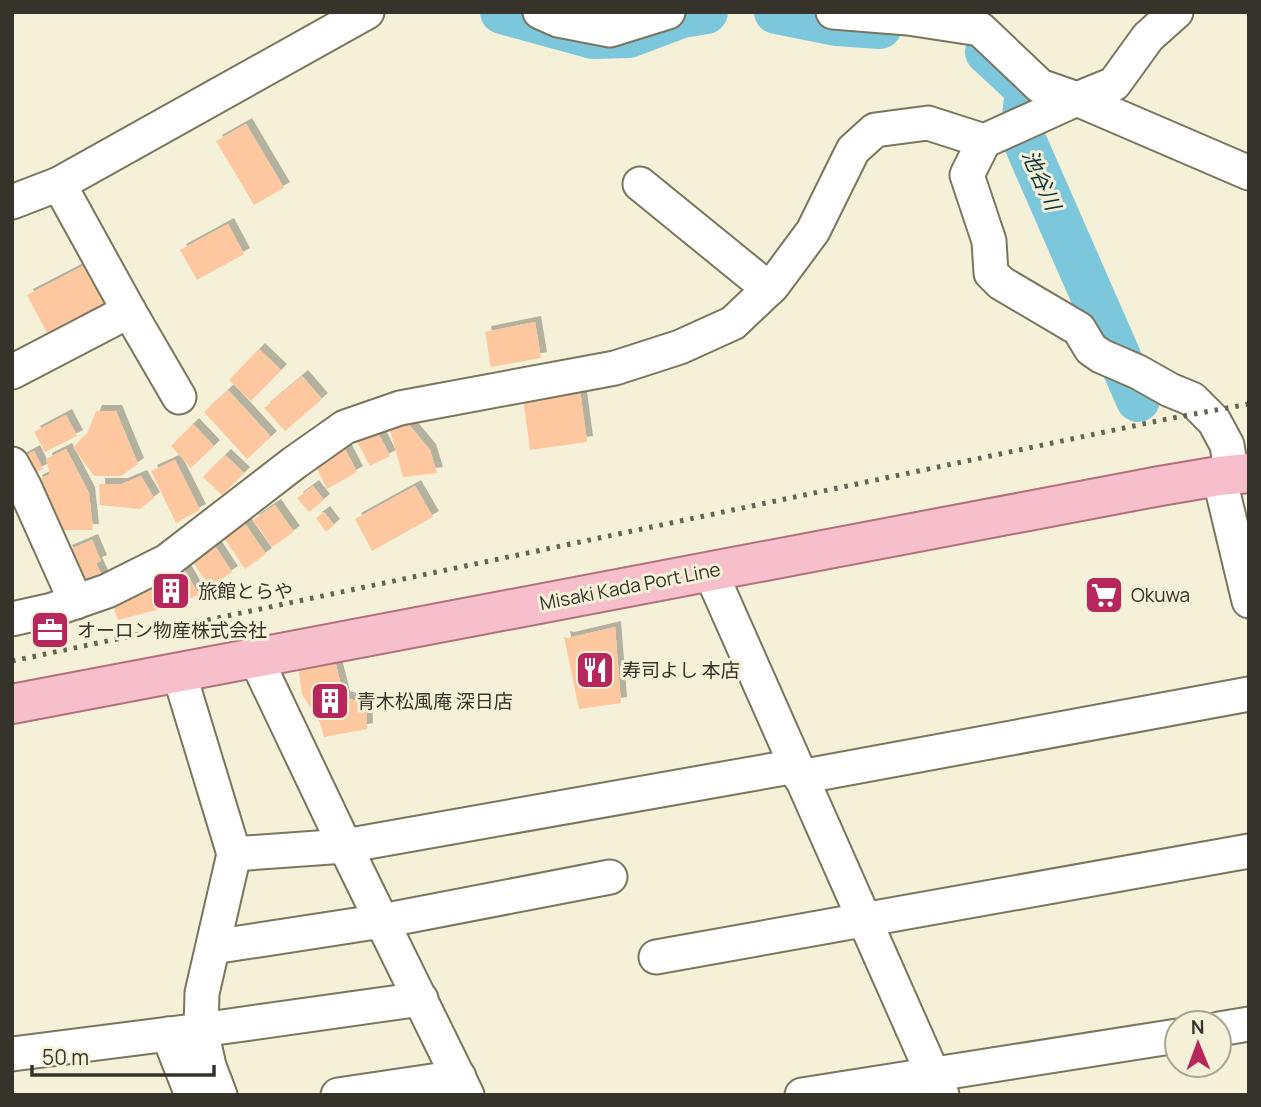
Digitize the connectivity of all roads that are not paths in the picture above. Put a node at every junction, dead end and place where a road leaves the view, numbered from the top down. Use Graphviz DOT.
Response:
graph roads {
  1 [pos="367,12"];
  2 [pos="540,12"];
  3 [pos="668,12"];
  4 [pos="835,12"];
  5 [pos="1176,12"];
  6 [pos="984,21"];
  7 [pos="1077,99"];
  8 [pos="984,141"];
  9 [pos="1249,173"];
  10 [pos="59,184"];
  11 [pos="640,184"];
  12 [pos="12,202"];
  13 [pos="769,289"];
  14 [pos="129,311"];
  15 [pos="12,372"];
  16 [pos="179,397"];
  17 [pos="1234,475"];
  18 [pos="16,481"];
  19 [pos="710,571"];
  20 [pos="1249,601"];
  21 [pos="76,602"];
  22 [pos="12,620"];
  23 [pos="256,659"];
  24 [pos="179,673"];
  25 [pos="1249,694"];
  26 [pos="12,704"];
  27 [pos="798,771"];
  28 [pos="345,846"];
  29 [pos="1249,851"];
  30 [pos="234,855"];
  31 [pos="610,877"];
  32 [pos="864,920"];
  33 [pos="382,921"];
  34 [pos="213,947"];
  35 [pos="656,957"];
  36 [pos="421,999"];
  37 [pos="201,1030"];
  38 [pos="168,1034"];
  39 [pos="1163,1039"];
  40 [pos="12,1054"];
  41 [pos="938,1085"];
  42 [pos="463,1086"];
  43 [pos="192,1095"];
  44 [pos="220,1095"];
  45 [pos="338,1095"];
  46 [pos="802,1095"];
  1 -- 10 [label="street"];
  2 -- 3 [label="street"];
  4 -- 6 [label="street"];
  5 -- 7 [label="street"];
  6 -- 7 [label="street"];
  7 -- 8 [label="street"];
  7 -- 9 [label="street"];
  8 -- 13 [label="street"];
  8 -- 17 [label="street"];
  10 -- 12 [label="street"];
  10 -- 14 [label="street"];
  11 -- 13 [label="street"];
  13 -- 21 [label="street"];
  14 -- 15 [label="street"];
  14 -- 16 [label="street"];
  17 -- 19 [label="main road, Misaki Kada Port Line"];
  17 -- 20 [label="street"];
  18 -- 21 [label="street"];
  19 -- 23 [label="main road, Misaki Kada Port Line"];
  19 -- 27 [label="street"];
  21 -- 22 [label="street"];
  23 -- 24 [label="main road, Misaki Kada Port Line"];
  23 -- 28 [label="street"];
  24 -- 26 [label="main road, Misaki Kada Port Line"];
  24 -- 30 [label="street"];
  25 -- 27 [label="street"];
  27 -- 28 [label="street"];
  27 -- 32 [label="street"];
  28 -- 30 [label="street"];
  28 -- 33 [label="street"];
  29 -- 32 [label="street"];
  30 -- 34 [label="street"];
  31 -- 33 [label="street"];
  32 -- 35 [label="street"];
  32 -- 41 [label="street"];
  33 -- 34 [label="street"];
  33 -- 36 [label="street"];
  34 -- 37 [label="street"];
  36 -- 37 [label="street"];
  36 -- 42 [label="street"];
  37 -- 38 [label="street"];
  37 -- 44 [label="street"];
  38 -- 40 [label="street"];
  38 -- 43 [label="street"];
  39 -- 41 [label="street"];
  41 -- 46 [label="street"];
  42 -- 45 [label="street"];
}
